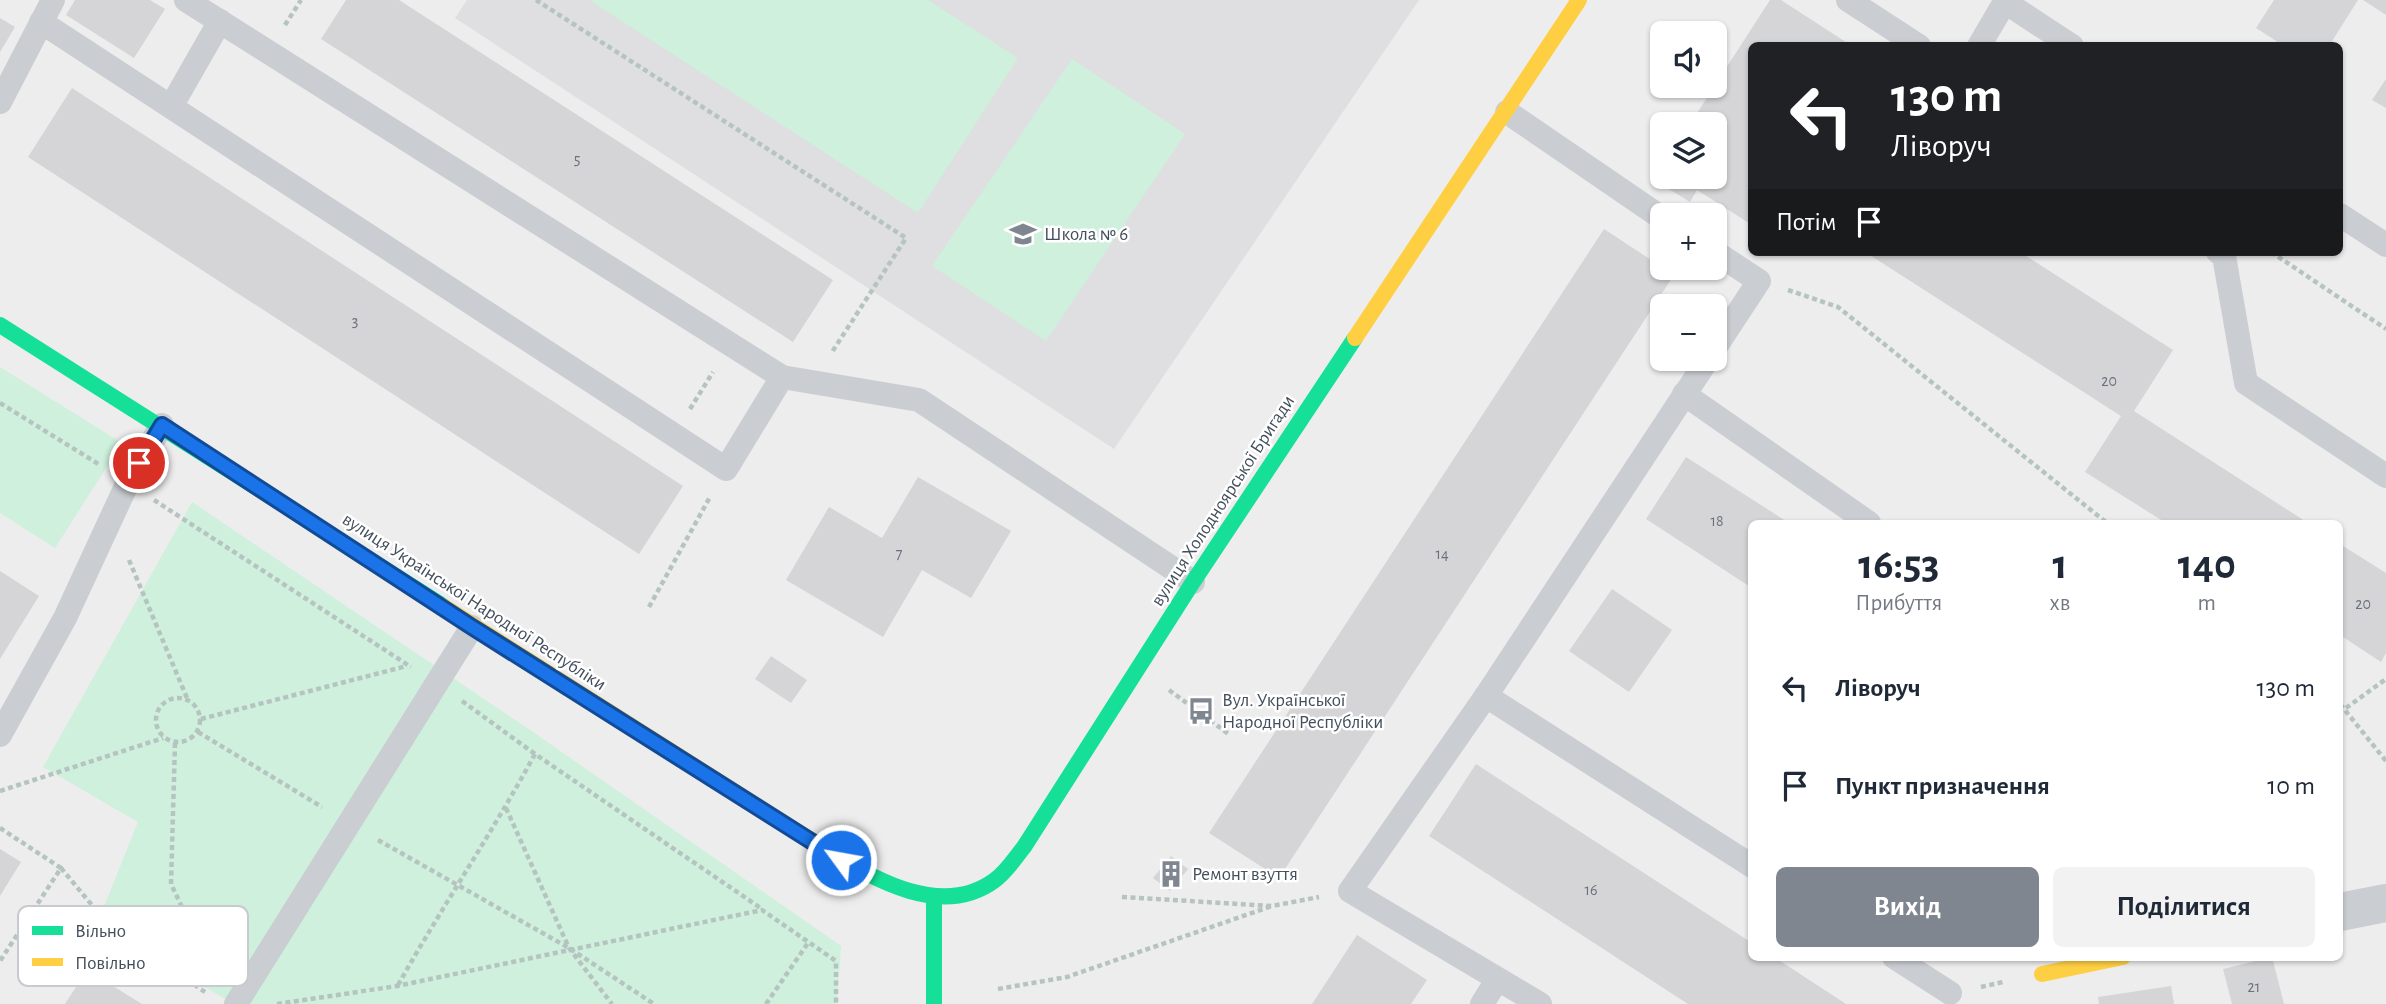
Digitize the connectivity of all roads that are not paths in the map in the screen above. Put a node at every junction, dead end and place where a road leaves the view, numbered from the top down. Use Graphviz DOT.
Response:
graph roads {
  1 [pos="53,0"];
  2 [pos="1579,0"];
  3 [pos="1848,0"];
  4 [pos="191,1"];
  5 [pos="2006,1"];
  6 [pos="220,21"];
  7 [pos="41,22"];
  8 [pos="1913,42"];
  9 [pos="1981,42"];
  10 [pos="2067,42"];
  11 [pos="0,102"];
  12 [pos="172,105"];
  13 [pos="1507,112"];
  14 [pos="1650,210"];
  15 [pos="2343,217"];
  16 [pos="2386,244"];
  17 [pos="2223,256"];
  18 [pos="1727,260"];
  19 [pos="0,325"];
  20 [pos="1727,330"];
  21 [pos="1700,371"];
  22 [pos="782,377"];
  23 [pos="1684,394"];
  24 [pos="162,425"];
  25 [pos="2386,476"];
  26 [pos="1865,520"];
  27 [pos="1193,582"];
  28 [pos="472,627"];
  29 [pos="1486,696"];
  30 [pos="0,735"];
  31 [pos="1748,863"];
  32 [pos="934,897"];
  33 [pos="2386,903"];
  34 [pos="2343,911"];
  35 [pos="1900,961"];
  36 [pos="2104,961"];
  37 [pos="2042,974"];
  38 [pos="1497,980"];
  39 [pos="248,985"];
  40 [pos="247,986"];
  41 [pos="1950,993"];
  42 [pos="236,1004"];
  43 [pos="934,1004"];
  44 [pos="1482,1004"];
  45 [pos="1541,1004"];
  1 -- 7 [label="lane"];
  2 -- 13 [label="street, вулиця Холодноярської Бригади"];
  3 -- 8 [label="lane"];
  4 -- 6 [label="lane"];
  5 -- 9 [label="lane"];
  5 -- 10 [label="lane"];
  6 -- 12 [label="lane"];
  6 -- 22 [label="lane"];
  7 -- 11 [label="lane"];
  7 -- 12 [label="lane"];
  12 -- 22 [label="lane"];
  13 -- 14 [label="lane"];
  13 -- 27 [label="street, вулиця Холодноярської Бригади"];
  15 -- 16 [label="lane"];
  17 -- 25 [label="lane"];
  18 -- 20 [label="lane"];
  19 -- 24 [label="street, вулиця Української Народної Республіки"];
  21 -- 23 [label="lane"];
  22 -- 27 [label="lane"];
  23 -- 26 [label="lane"];
  23 -- 29 [label="lane"];
  24 -- 28 [label="street, вулиця Української Народної Республіки"];
  24 -- 30 [label="lane"];
  27 -- 32 [label="street, вулиця Холодноярської Бригади"];
  28 -- 32 [label="street, вулиця Української Народної Республіки"];
  28 -- 39 [label="lane"];
  29 -- 31 [label="lane"];
  29 -- 38 [label="lane"];
  32 -- 43 [label="street"];
  33 -- 34 [label="street"];
  35 -- 41 [label="lane"];
  36 -- 37 [label="street"];
  38 -- 44 [label="lane"];
  38 -- 45 [label="lane"];
  40 -- 42 [label="lane"];
}
